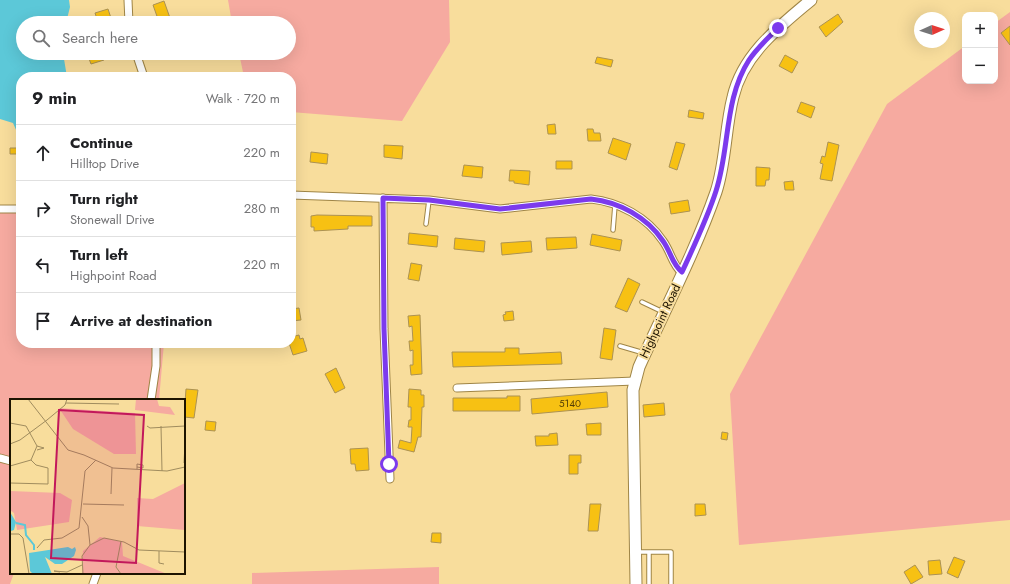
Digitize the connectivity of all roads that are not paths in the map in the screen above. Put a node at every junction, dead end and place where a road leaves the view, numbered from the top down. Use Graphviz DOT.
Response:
graph roads {
  1 [pos="128,0"];
  2 [pos="806,2"];
  3 [pos="129,16"];
  4 [pos="138,60"];
  5 [pos="142,72"];
  6 [pos="296,196"];
  7 [pos="383,198"];
  8 [pos="429,200"];
  9 [pos="615,205"];
  10 [pos="0,209"];
  11 [pos="16,209"];
  12 [pos="426,224"];
  13 [pos="613,230"];
  14 [pos="682,272"];
  15 [pos="642,302"];
  16 [pos="664,312"];
  17 [pos="620,346"];
  18 [pos="156,348"];
  19 [pos="645,353"];
  20 [pos="635,381"];
  21 [pos="458,388"];
  22 [pos="151,399"];
  23 [pos="0,458"];
  24 [pos="10,461"];
  25 [pos="390,479"];
  26 [pos="635,552"];
  27 [pos="649,552"];
  28 [pos="97,574"];
  29 [pos="93,584"];
  30 [pos="636,584"];
  31 [pos="649,584"];
  32 [pos="670,584"];
  1 -- 3 [label="street"];
  2 -- 14 [label="street, Highpoint Road"];
  4 -- 5 [label="street"];
  6 -- 7 [label="street"];
  7 -- 8 [label="street"];
  7 -- 25 [label="street"];
  8 -- 9 [label="street"];
  8 -- 12 [label="lane"];
  9 -- 13 [label="lane"];
  9 -- 14 [label="street"];
  10 -- 11 [label="street"];
  14 -- 16 [label="street, Highpoint Road"];
  15 -- 16 [label="lane"];
  16 -- 19 [label="street, Highpoint Road"];
  17 -- 19 [label="lane"];
  18 -- 22 [label="street"];
  19 -- 20 [label="street, Highpoint Road"];
  20 -- 21 [label="street"];
  20 -- 26 [label="street, Highpoint Road"];
  23 -- 24 [label="street"];
  26 -- 27 [label="lane"];
  26 -- 30 [label="street, Highpoint Road"];
  27 -- 31 [label="lane"];
  27 -- 32 [label="lane"];
  28 -- 29 [label="street"];
}
